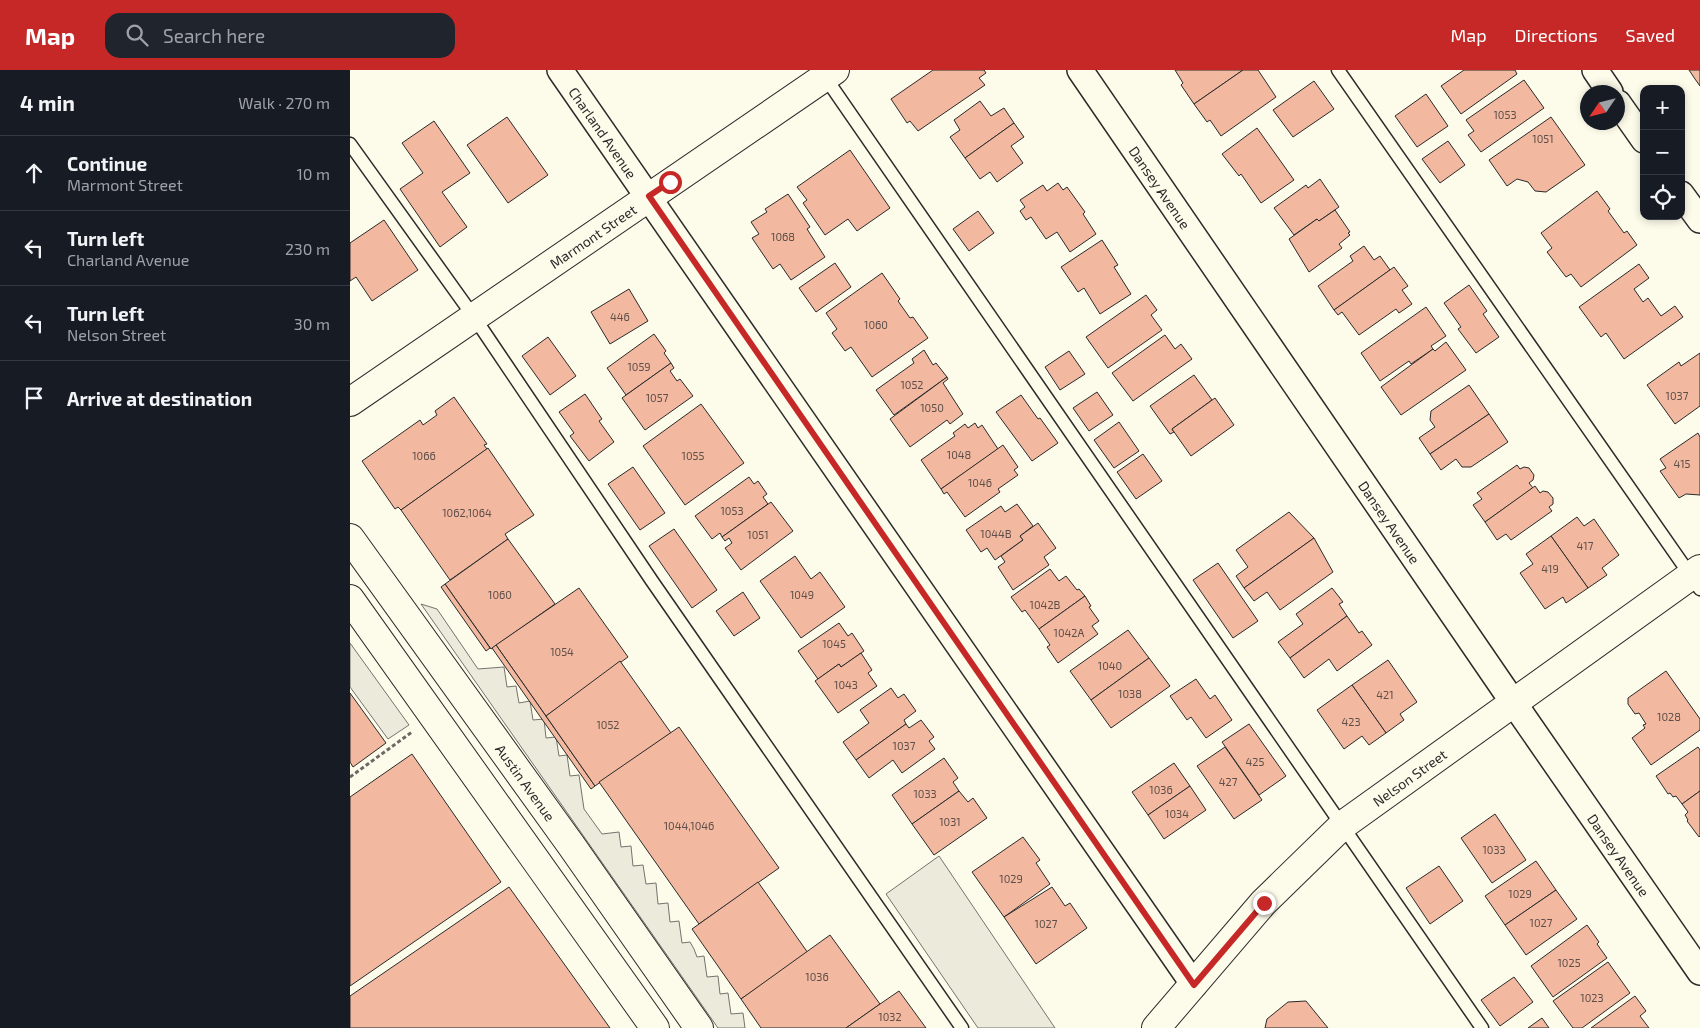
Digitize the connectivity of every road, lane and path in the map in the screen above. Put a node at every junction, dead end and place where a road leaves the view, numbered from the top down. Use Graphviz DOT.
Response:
graph roads {
  1 [pos="560,70"];
  2 [pos="1080,70"];
  3 [pos="1338,70"];
  4 [pos="1595,70"];
  5 [pos="830,74"];
  6 [pos="1605,85"];
  7 [pos="1625,113"];
  8 [pos="1640,134"];
  9 [pos="350,144"];
  10 [pos="649,196"];
  11 [pos="1685,199"];
  12 [pos="1700,220"];
  13 [pos="474,317"];
  14 [pos="350,402"];
  15 [pos="350,538"];
  16 [pos="1697,578"];
  17 [pos="350,599"];
  18 [pos="1513,702"];
  19 [pos="415,730"];
  20 [pos="350,777"];
  21 [pos="1343,825"];
  22 [pos="1700,972"];
  23 [pos="1194,985"];
  24 [pos="655,1028"];
  25 [pos="699,1028"];
  26 [pos="962,1028"];
  27 [pos="1156,1028"];
  28 [pos="1482,1028"];
  1 -- 10 [label="street, Charland Avenue"];
  2 -- 18 [label="street, Dansey Avenue"];
  3 -- 16 [label="lane"];
  4 -- 6 [label="street"];
  5 -- 10 [label="main road, Marmont Street"];
  5 -- 21 [label="lane"];
  7 -- 8 [label="street"];
  9 -- 13 [label="lane"];
  10 -- 13 [label="main road, Marmont Street"];
  10 -- 23 [label="street, Charland Avenue"];
  11 -- 12 [label="street"];
  13 -- 14 [label="main road, Marmont Street"];
  13 -- 26 [label="lane"];
  15 -- 25 [label="main road, Austin Avenue"];
  16 -- 18 [label="main road, Nelson Street"];
  17 -- 24 [label="main road"];
  18 -- 21 [label="main road, Nelson Street"];
  18 -- 22 [label="street, Dansey Avenue"];
  19 -- 20 [label="path"];
  21 -- 23 [label="main road, Nelson Street"];
  21 -- 28 [label="lane"];
  23 -- 27 [label="main road, Nelson Street"];
}
